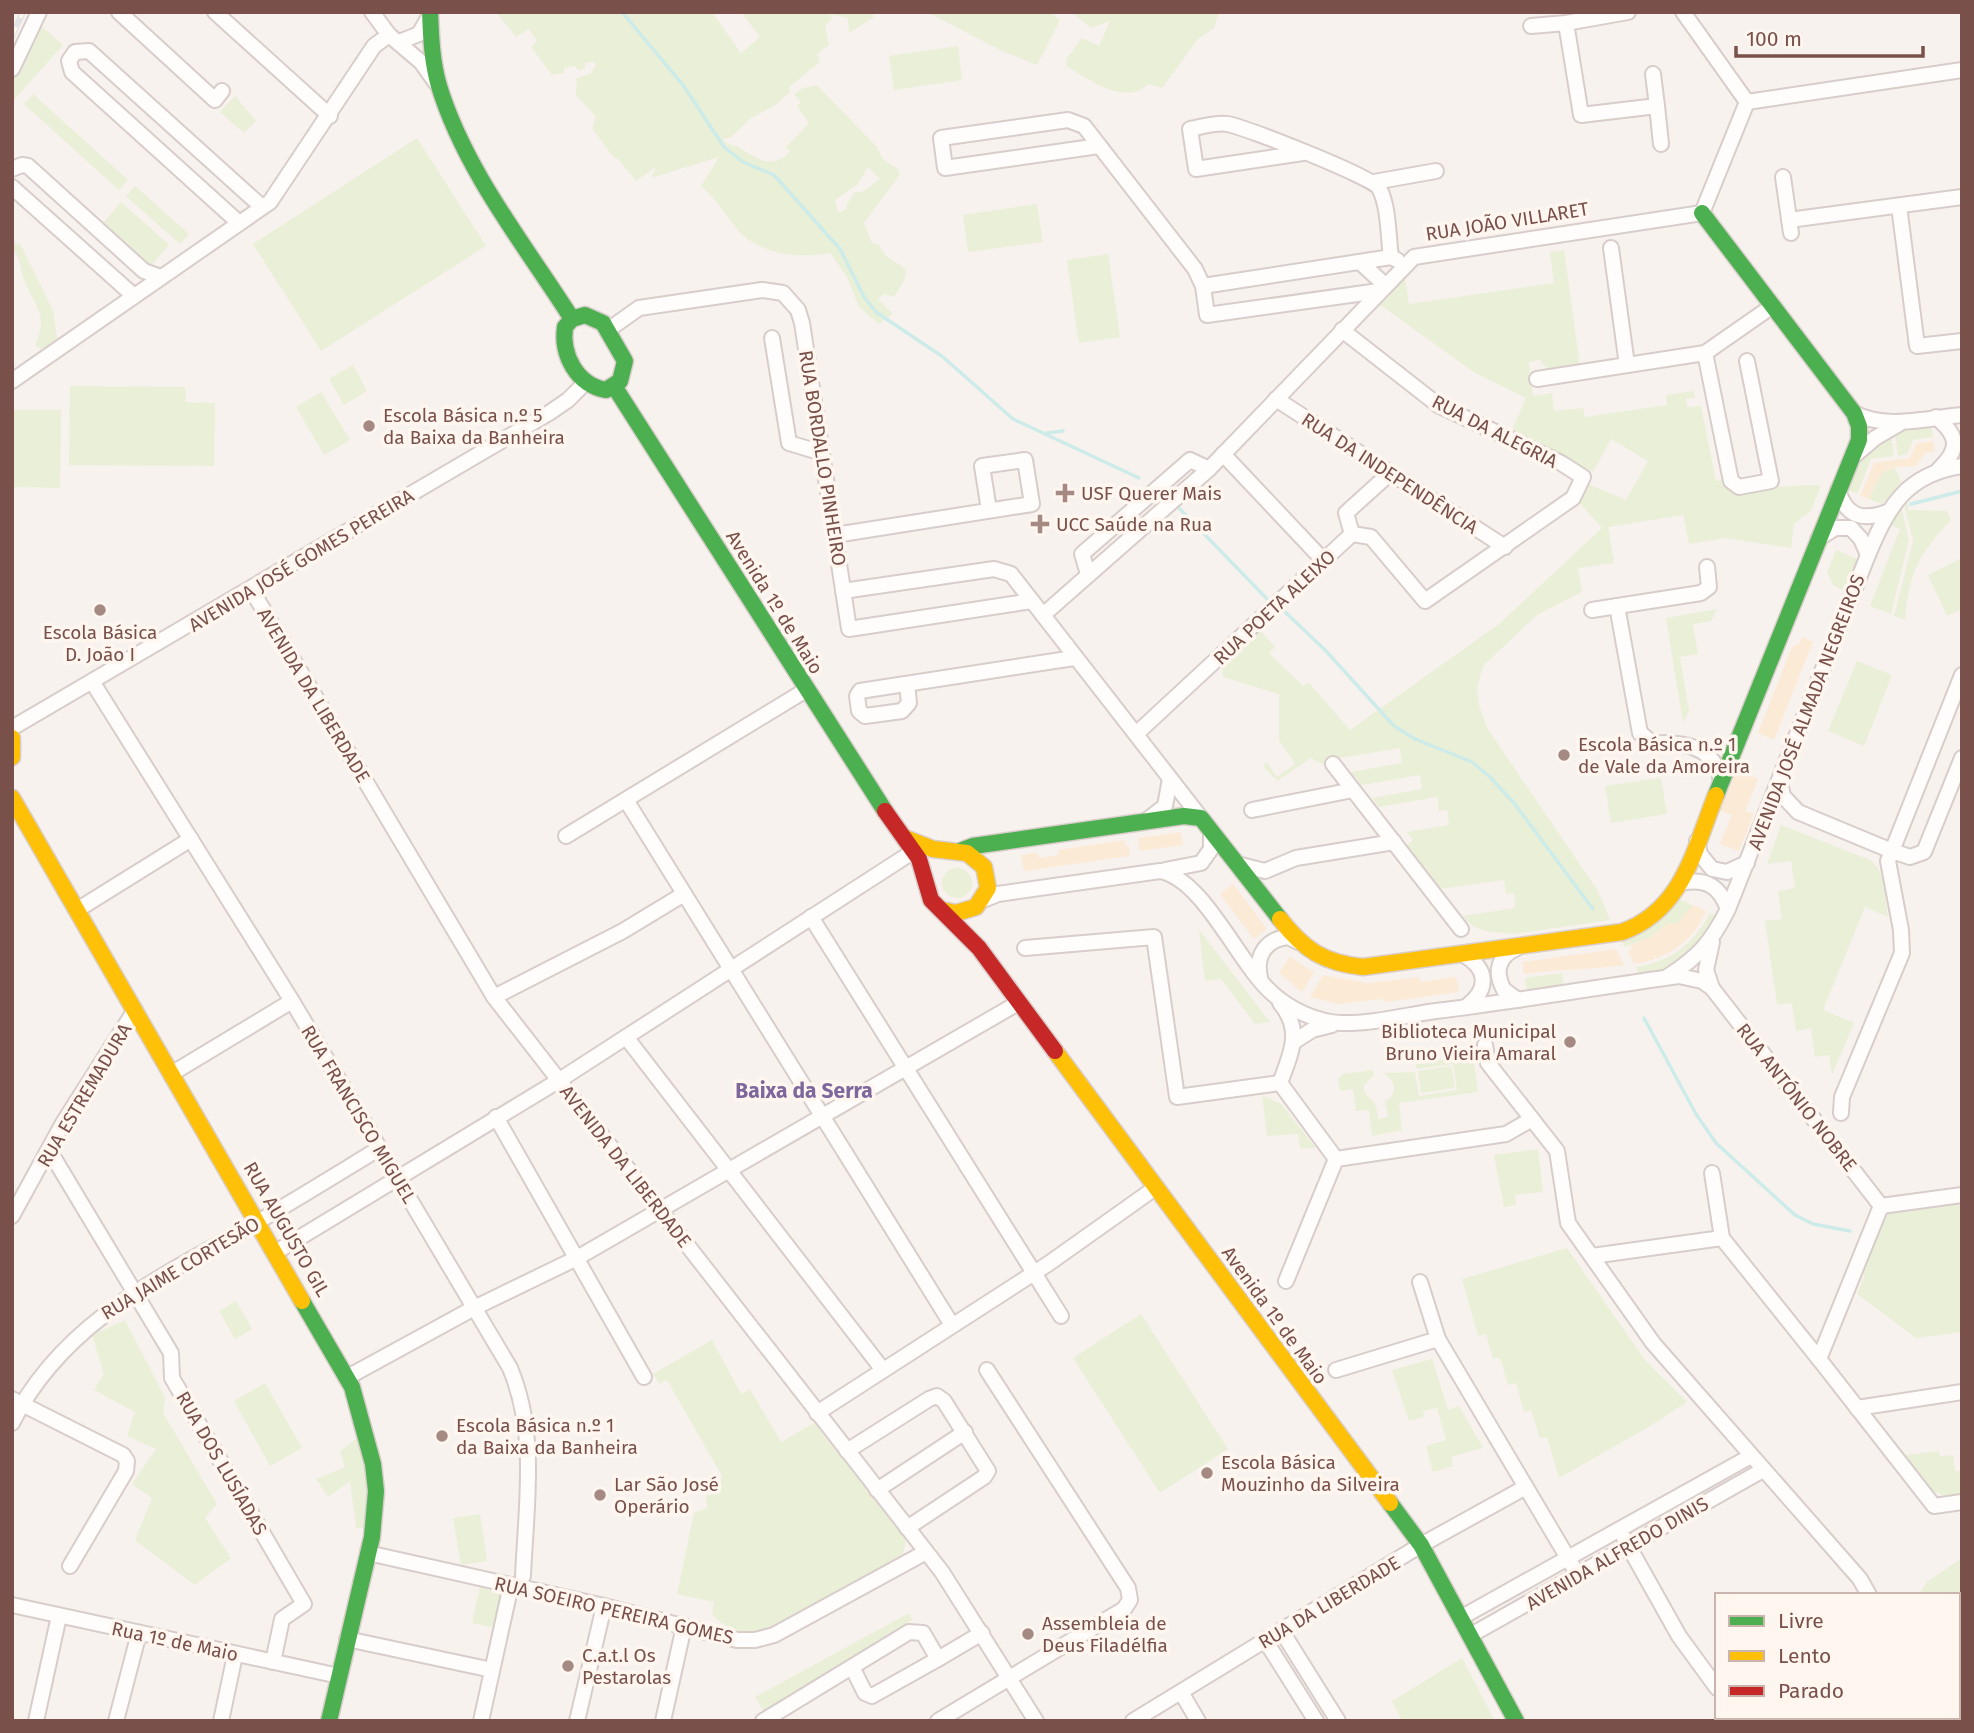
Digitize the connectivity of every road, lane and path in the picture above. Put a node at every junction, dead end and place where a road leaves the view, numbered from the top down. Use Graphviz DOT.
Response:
graph roads {
  1 [pos="39,12"];
  2 [pos="119,12"];
  3 [pos="215,12"];
  4 [pos="372,12"];
  5 [pos="1628,12"];
  6 [pos="1682,12"];
  7 [pos="430,13"];
  8 [pos="1566,23"];
  9 [pos="1531,26"];
  10 [pos="394,38"];
  11 [pos="12,69"];
  12 [pos="1962,70"];
  13 [pos="1653,74"];
  14 [pos="222,91"];
  15 [pos="445,100"];
  16 [pos="1747,102"];
  17 [pos="1657,106"];
  18 [pos="330,116"];
  19 [pos="1661,144"];
  20 [pos="1099,146"];
  21 [pos="1303,153"];
  22 [pos="12,169"];
  23 [pos="1436,170"];
  24 [pos="1783,177"];
  25 [pos="1374,181"];
  26 [pos="235,183"];
  27 [pos="12,187"];
  28 [pos="1962,197"];
  29 [pos="216,200"];
  30 [pos="1899,206"];
  31 [pos="262,207"];
  32 [pos="1702,213"];
  33 [pos="239,222"];
  34 [pos="1611,248"];
  35 [pos="1391,257"];
  36 [pos="135,263"];
  37 [pos="1361,263"];
  38 [pos="1405,264"];
  39 [pos="161,277"];
  40 [pos="118,282"];
  41 [pos="1203,286"];
  42 [pos="1382,288"];
  43 [pos="134,296"];
  44 [pos="1338,297"];
  45 [pos="1771,307"];
  46 [pos="572,319"];
  47 [pos="1347,325"];
  48 [pos="608,330"];
  49 [pos="772,338"];
  50 [pos="1962,341"];
  51 [pos="1705,353"];
  52 [pos="1747,360"];
  53 [pos="1627,365"];
  54 [pos="1537,379"];
  55 [pos="12,381"];
  56 [pos="585,383"];
  57 [pos="614,386"];
  58 [pos="1276,399"];
  59 [pos="1854,413"];
  60 [pos="1962,415"];
  61 [pos="1936,417"];
  62 [pos="1907,420"];
  63 [pos="822,453"];
  64 [pos="1223,454"];
  65 [pos="1854,456"];
  66 [pos="1962,466"];
  67 [pos="1939,470"];
  68 [pos="1390,474"];
  69 [pos="1838,490"];
  70 [pos="989,510"];
  71 [pos="1887,512"];
  72 [pos="1352,534"];
  73 [pos="835,535"];
  74 [pos="1818,539"];
  75 [pos="1505,547"];
  76 [pos="1868,555"];
  77 [pos="1324,561"];
  78 [pos="1707,567"];
  79 [pos="251,589"];
  80 [pos="843,591"];
  81 [pos="1031,601"];
  82 [pos="1617,606"];
  83 [pos="1592,610"];
  84 [pos="1043,615"];
  85 [pos="1074,658"];
  86 [pos="1962,674"];
  87 [pos="93,683"];
  88 [pos="907,684"];
  89 [pos="806,690"];
  90 [pos="12,729"];
  91 [pos="1136,734"];
  92 [pos="12,738"];
  93 [pos="1738,739"];
  94 [pos="1704,751"];
  95 [pos="12,757"];
  96 [pos="1962,758"];
  97 [pos="1333,764"];
  98 [pos="1170,779"];
  99 [pos="1721,780"];
  100 [pos="1780,783"];
  101 [pos="1353,790"];
  102 [pos="12,798"];
  103 [pos="626,800"];
  104 [pos="1252,810"];
  105 [pos="1798,812"];
  106 [pos="1200,818"];
  107 [pos="1145,821"];
  108 [pos="1763,826"];
  109 [pos="1211,833"];
  110 [pos="566,836"];
  111 [pos="904,838"];
  112 [pos="191,839"];
  113 [pos="1697,841"];
  114 [pos="1394,842"];
  115 [pos="914,850"];
  116 [pos="1892,850"];
  117 [pos="956,851"];
  118 [pos="1235,863"];
  119 [pos="1747,863"];
  120 [pos="1275,868"];
  121 [pos="1160,871"];
  122 [pos="1681,883"];
  123 [pos="926,886"];
  124 [pos="684,894"];
  125 [pos="979,904"];
  126 [pos="1728,909"];
  127 [pos="77,910"];
  128 [pos="942,910"];
  129 [pos="1273,913"];
  130 [pos="811,917"];
  131 [pos="1461,929"];
  132 [pos="1713,939"];
  133 [pos="1298,942"];
  134 [pos="1519,947"];
  135 [pos="979,948"];
  136 [pos="1025,948"];
  137 [pos="1464,955"];
  138 [pos="731,967"];
  139 [pos="1666,978"];
  140 [pos="1261,980"];
  141 [pos="1712,988"];
  142 [pos="1272,994"];
  143 [pos="494,997"];
  144 [pos="1518,1000"];
  145 [pos="292,1001"];
  146 [pos="1018,1003"];
  147 [pos="1466,1007"];
  148 [pos="135,1010"];
  149 [pos="1343,1023"];
  150 [pos="626,1037"];
  151 [pos="1295,1041"];
  152 [pos="1485,1045"];
  153 [pos="905,1066"];
  154 [pos="172,1074"];
  155 [pos="558,1081"];
  156 [pos="1280,1083"];
  157 [pos="1842,1113"];
  158 [pos="822,1115"];
  159 [pos="496,1117"];
  160 [pos="1532,1119"];
  161 [pos="380,1148"];
  162 [pos="49,1150"];
  163 [pos="1336,1159"];
  164 [pos="729,1170"];
  165 [pos="1712,1173"];
  166 [pos="398,1177"];
  167 [pos="1156,1188"];
  168 [pos="1962,1195"];
  169 [pos="1881,1206"];
  170 [pos="662,1209"];
  171 [pos="12,1216"];
  172 [pos="258,1221"];
  173 [pos="1722,1238"];
  174 [pos="276,1252"];
  175 [pos="1592,1256"];
  176 [pos="577,1258"];
  177 [pos="1034,1273"];
  178 [pos="1286,1281"];
  179 [pos="1420,1282"];
  180 [pos="134,1292"];
  181 [pos="474,1308"];
  182 [pos="1061,1317"];
  183 [pos="952,1325"];
  184 [pos="1438,1339"];
  185 [pos="1819,1359"];
  186 [pos="883,1370"];
  187 [pos="987,1370"];
  188 [pos="1336,1370"];
  189 [pos="644,1377"];
  190 [pos="346,1378"];
  191 [pos="1962,1392"];
  192 [pos="17,1402"];
  193 [pos="1857,1408"];
  194 [pos="817,1413"];
  195 [pos="12,1423"];
  196 [pos="965,1432"];
  197 [pos="847,1451"];
  198 [pos="1751,1456"];
  199 [pos="1763,1470"];
  200 [pos="1527,1487"];
  201 [pos="877,1490"];
  202 [pos="1962,1502"];
  203 [pos="907,1528"];
  204 [pos="1619,1529"];
  205 [pos="1421,1545"];
  206 [pos="1628,1546"];
  207 [pos="926,1552"];
  208 [pos="368,1553"];
  209 [pos="1568,1557"];
  210 [pos="70,1566"];
  211 [pos="1578,1575"];
  212 [pos="517,1580"];
  213 [pos="1868,1593"];
  214 [pos="12,1605"];
  215 [pos="604,1606"];
  216 [pos="59,1616"];
  217 [pos="1462,1617"];
  218 [pos="684,1626"];
  219 [pos="1281,1630"];
  220 [pos="139,1633"];
  221 [pos="982,1633"];
  222 [pos="1471,1636"];
  223 [pos="347,1639"];
  224 [pos="1265,1640"];
  225 [pos="234,1655"];
  226 [pos="938,1659"];
  227 [pos="273,1662"];
  228 [pos="852,1667"];
  229 [pos="492,1670"];
  230 [pos="339,1676"];
  231 [pos="1009,1678"];
  232 [pos="1715,1685"];
  233 [pos="1181,1692"];
  234 [pos="331,1720"];
  235 [pos="36,1721"];
  236 [pos="116,1721"];
  237 [pos="221,1721"];
  238 [pos="481,1721"];
  239 [pos="577,1721"];
  240 [pos="663,1721"];
  241 [pos="763,1721"];
  242 [pos="938,1721"];
  243 [pos="1036,1721"];
  244 [pos="1133,1721"];
  245 [pos="1198,1721"];
  246 [pos="1315,1721"];
  247 [pos="1338,1721"];
  248 [pos="1516,1721"];
  1 -- 11 [label="street"];
  2 -- 14 [label="street"];
  3 -- 18 [label="street"];
  4 -- 10 [label="street"];
  5 -- 8 [label="street"];
  6 -- 16 [label="street"];
  7 -- 10 [label="street"];
  7 -- 15 [label="main road"];
  8 -- 9 [label="street"];
  8 -- 17 [label="street"];
  10 -- 15 [label="street"];
  10 -- 18 [label="street"];
  12 -- 16 [label="street"];
  13 -- 17 [label="street"];
  15 -- 46 [label="main road"];
  16 -- 32 [label="street"];
  17 -- 19 [label="street"];
  18 -- 31 [label="street"];
  20 -- 20 [label="street"];
  20 -- 41 [label="street"];
  21 -- 21 [label="street"];
  21 -- 25 [label="street"];
  22 -- 36 [label="street"];
  23 -- 25 [label="street"];
  24 -- 30 [label="street"];
  25 -- 35 [label="street"];
  26 -- 29 [label="street"];
  26 -- 29 [label="street"];
  26 -- 31 [label="street"];
  27 -- 40 [label="street"];
  28 -- 30 [label="street"];
  29 -- 33 [label="street"];
  30 -- 50 [label="street"];
  31 -- 33 [label="street"];
  32 -- 38 [label="street, RUA JOÃO VILLARET"];
  32 -- 45 [label="main road"];
  33 -- 39 [label="street"];
  34 -- 53 [label="street"];
  35 -- 37 [label="street"];
  35 -- 38 [label="street"];
  36 -- 39 [label="street"];
  36 -- 40 [label="street"];
  37 -- 41 [label="street"];
  37 -- 42 [label="street"];
  38 -- 42 [label="street, RUA JOÃO VILLARET"];
  39 -- 43 [label="street"];
  40 -- 43 [label="street"];
  41 -- 44 [label="street"];
  42 -- 44 [label="street"];
  42 -- 47 [label="street, RUA JOÃO VILLARET"];
  43 -- 55 [label="street"];
  44 -- 47 [label="street, RUA DA ALEGRIA"];
  45 -- 51 [label="street"];
  45 -- 59 [label="main road"];
  46 -- 48 [label="main road"];
  46 -- 56 [label="main road"];
  47 -- 58 [label="street, RUA JOÃO VILLARET"];
  47 -- 75 [label="street, RUA DA ALEGRIA"];
  48 -- 57 [label="main road"];
  48 -- 63 [label="street, RUA BORDALLO PINHEIRO"];
  49 -- 63 [label="street"];
  51 -- 52 [label="street"];
  51 -- 53 [label="street"];
  53 -- 54 [label="street"];
  56 -- 57 [label="main road"];
  56 -- 79 [label="street, AVENIDA JOSÉ GOMES PEREIRA"];
  57 -- 89 [label="main road, Avenida 1º de Maio"];
  58 -- 64 [label="street, RUA JOÃO VILLARET"];
  58 -- 68 [label="street, RUA DA INDEPENDÊNCIA"];
  59 -- 62 [label="street"];
  59 -- 65 [label="main road"];
  60 -- 61 [label="street"];
  61 -- 62 [label="street"];
  61 -- 67 [label="street"];
  62 -- 65 [label="street"];
  63 -- 73 [label="street, RUA BORDALLO PINHEIRO"];
  64 -- 77 [label="street"];
  64 -- 84 [label="street, RUA JOÃO VILLARET"];
  65 -- 69 [label="main road"];
  66 -- 67 [label="street, AVENIDA JOSÉ ALMADA NEGREIROS"];
  67 -- 71 [label="street, AVENIDA JOSÉ ALMADA NEGREIROS"];
  68 -- 72 [label="street, RUA POETA ALEIXO"];
  68 -- 75 [label="street, RUA DA INDEPENDÊNCIA"];
  69 -- 71 [label="street"];
  69 -- 74 [label="main road"];
  70 -- 70 [label="street"];
  70 -- 73 [label="street"];
  71 -- 76 [label="street, AVENIDA JOSÉ ALMADA NEGREIROS"];
  72 -- 75 [label="street"];
  72 -- 77 [label="street, RUA POETA ALEIXO"];
  73 -- 80 [label="street, RUA BORDALLO PINHEIRO"];
  74 -- 76 [label="street"];
  74 -- 93 [label="main road"];
  76 -- 100 [label="street, AVENIDA JOSÉ ALMADA NEGREIROS"];
  77 -- 91 [label="street, RUA POETA ALEIXO"];
  78 -- 82 [label="street"];
  79 -- 87 [label="street, AVENIDA JOSÉ GOMES PEREIRA"];
  79 -- 143 [label="street, AVENIDA DA LIBERDADE"];
  80 -- 81 [label="street"];
  80 -- 81 [label="street, RUA BORDALLO PINHEIRO"];
  81 -- 84 [label="street"];
  82 -- 83 [label="street"];
  82 -- 94 [label="street"];
  84 -- 85 [label="street"];
  85 -- 88 [label="street"];
  85 -- 91 [label="street"];
  86 -- 116 [label="street"];
  87 -- 90 [label="street, AVENIDA JOSÉ GOMES PEREIRA"];
  87 -- 112 [label="street, RUA FRANCISCO MIGUEL"];
  89 -- 103 [label="street"];
  89 -- 111 [label="main road, Avenida 1º de Maio"];
  91 -- 98 [label="street"];
  92 -- 95 [label="main road"];
  93 -- 94 [label="street"];
  93 -- 99 [label="main road"];
  94 -- 99 [label="street"];
  96 -- 116 [label="street"];
  97 -- 101 [label="street"];
  98 -- 106 [label="street"];
  98 -- 107 [label="street"];
  99 -- 113 [label="main road"];
  100 -- 105 [label="street"];
  100 -- 108 [label="street, AVENIDA JOSÉ ALMADA NEGREIROS"];
  101 -- 104 [label="street"];
  101 -- 114 [label="street"];
  102 -- 127 [label="main road, RUA AUGUSTO GIL"];
  103 -- 110 [label="street"];
  103 -- 124 [label="street"];
  105 -- 108 [label="street"];
  105 -- 116 [label="street"];
  106 -- 107 [label="main road"];
  106 -- 109 [label="main road"];
  107 -- 117 [label="main road"];
  108 -- 119 [label="street, AVENIDA JOSÉ ALMADA NEGREIROS"];
  109 -- 118 [label="main road"];
  109 -- 121 [label="street"];
  111 -- 115 [label="main road, Avenida 1º de Maio"];
  111 -- 117 [label="main road"];
  112 -- 127 [label="street"];
  112 -- 145 [label="street, RUA FRANCISCO MIGUEL"];
  113 -- 119 [label="street"];
  113 -- 122 [label="main road"];
  114 -- 120 [label="street"];
  114 -- 131 [label="street"];
  115 -- 123 [label="main road, Avenida 1º de Maio"];
  115 -- 130 [label="street"];
  116 -- 157 [label="street"];
  117 -- 123 [label="main road"];
  117 -- 125 [label="main road"];
  118 -- 120 [label="street"];
  118 -- 129 [label="main road"];
  119 -- 126 [label="street, AVENIDA JOSÉ ALMADA NEGREIROS"];
  120 -- 129 [label="street"];
  121 -- 125 [label="street"];
  121 -- 140 [label="street"];
  122 -- 126 [label="street"];
  122 -- 134 [label="main road"];
  123 -- 128 [label="main road, Avenida 1º de Maio"];
  124 -- 138 [label="street"];
  124 -- 143 [label="street"];
  125 -- 128 [label="main road"];
  125 -- 135 [label="main road"];
  126 -- 132 [label="street, AVENIDA JOSÉ ALMADA NEGREIROS"];
  127 -- 148 [label="main road, RUA AUGUSTO GIL"];
  128 -- 135 [label="main road, Avenida 1º de Maio"];
  129 -- 133 [label="main road"];
  130 -- 138 [label="street"];
  130 -- 153 [label="street"];
  132 -- 139 [label="street, AVENIDA JOSÉ ALMADA NEGREIROS"];
  132 -- 141 [label="street"];
  133 -- 137 [label="main road"];
  133 -- 140 [label="street"];
  134 -- 137 [label="main road"];
  134 -- 144 [label="street"];
  135 -- 146 [label="main road, Avenida 1º de Maio"];
  136 -- 156 [label="street"];
  137 -- 147 [label="street"];
  138 -- 150 [label="street"];
  138 -- 158 [label="street"];
  139 -- 141 [label="street"];
  139 -- 144 [label="street"];
  140 -- 142 [label="street"];
  141 -- 169 [label="street, RUA ANTÓNIO NOBRE"];
  142 -- 149 [label="street"];
  142 -- 151 [label="street"];
  143 -- 155 [label="street, AVENIDA DA LIBERDADE"];
  144 -- 147 [label="street"];
  145 -- 154 [label="street"];
  145 -- 161 [label="street, RUA FRANCISCO MIGUEL"];
  146 -- 153 [label="street"];
  146 -- 167 [label="main road, Avenida 1º de Maio"];
  147 -- 149 [label="street"];
  148 -- 154 [label="main road, RUA AUGUSTO GIL"];
  148 -- 162 [label="street, RUA ESTREMADURA"];
  149 -- 151 [label="street"];
  150 -- 155 [label="street"];
  150 -- 164 [label="street"];
  151 -- 156 [label="street"];
  152 -- 160 [label="street"];
  153 -- 158 [label="street"];
  153 -- 177 [label="street"];
  154 -- 172 [label="main road, RUA AUGUSTO GIL"];
  155 -- 159 [label="street"];
  155 -- 170 [label="street, AVENIDA DA LIBERDADE"];
  156 -- 163 [label="street"];
  158 -- 164 [label="street"];
  158 -- 183 [label="street"];
  159 -- 166 [label="street"];
  159 -- 176 [label="street"];
  160 -- 163 [label="street"];
  160 -- 175 [label="street"];
  161 -- 166 [label="street, RUA FRANCISCO MIGUEL"];
  161 -- 172 [label="street, RUA JAIME CORTESÃO"];
  162 -- 171 [label="street, RUA ESTREMADURA"];
  162 -- 180 [label="street, RUA DOS LUSÍADAS"];
  163 -- 178 [label="street"];
  164 -- 170 [label="street"];
  164 -- 186 [label="street"];
  165 -- 173 [label="street"];
  166 -- 174 [label="street"];
  166 -- 181 [label="street, RUA FRANCISCO MIGUEL"];
  167 -- 177 [label="street"];
  167 -- 205 [label="main road, Avenida 1º de Maio"];
  168 -- 169 [label="street"];
  169 -- 185 [label="street"];
  170 -- 176 [label="street"];
  170 -- 194 [label="street, AVENIDA DA LIBERDADE"];
  172 -- 174 [label="main road, RUA AUGUSTO GIL"];
  172 -- 180 [label="street, RUA JAIME CORTESÃO"];
  173 -- 175 [label="street"];
  173 -- 185 [label="street"];
  174 -- 190 [label="main road, RUA AUGUSTO GIL"];
  175 -- 198 [label="street"];
  176 -- 181 [label="street"];
  176 -- 189 [label="street"];
  177 -- 182 [label="street"];
  177 -- 183 [label="street"];
  179 -- 184 [label="street"];
  180 -- 192 [label="street, RUA JAIME CORTESÃO"];
  180 -- 227 [label="street, RUA DOS LUSÍADAS"];
  181 -- 190 [label="street"];
  181 -- 212 [label="street, RUA FRANCISCO MIGUEL"];
  183 -- 186 [label="street"];
  184 -- 188 [label="street"];
  184 -- 200 [label="street"];
  185 -- 193 [label="street"];
  186 -- 194 [label="street"];
  187 -- 231 [label="street"];
  190 -- 208 [label="main road, RUA AUGUSTO GIL"];
  191 -- 193 [label="street"];
  192 -- 195 [label="street, RUA JAIME CORTESÃO"];
  192 -- 210 [label="street"];
  193 -- 202 [label="street"];
  194 -- 197 [label="street, AVENIDA DA LIBERDADE"];
  196 -- 197 [label="street"];
  196 -- 201 [label="street"];
  196 -- 203 [label="street"];
  197 -- 201 [label="street, AVENIDA DA LIBERDADE"];
  198 -- 199 [label="street"];
  198 -- 204 [label="street, AVENIDA ALFREDO DINIS"];
  199 -- 206 [label="street, AVENIDA ALFREDO DINIS"];
  199 -- 213 [label="street"];
  200 -- 205 [label="street, RUA DA LIBERDADE"];
  200 -- 209 [label="street"];
  201 -- 203 [label="street, AVENIDA DA LIBERDADE"];
  203 -- 207 [label="street, AVENIDA DA LIBERDADE"];
  204 -- 206 [label="street"];
  204 -- 209 [label="street, AVENIDA ALFREDO DINIS"];
  205 -- 217 [label="main road, Avenida 1º de Maio"];
  205 -- 219 [label="street, RUA DA LIBERDADE"];
  206 -- 211 [label="street, AVENIDA ALFREDO DINIS"];
  206 -- 232 [label="street"];
  207 -- 218 [label="street, RUA SOEIRO PEREIRA GOMES"];
  207 -- 221 [label="street, AVENIDA DA LIBERDADE"];
  208 -- 212 [label="street, RUA SOEIRO PEREIRA GOMES"];
  208 -- 223 [label="main road, RUA AUGUSTO GIL"];
  209 -- 211 [label="street"];
  209 -- 217 [label="street, AVENIDA ALFREDO DINIS"];
  211 -- 222 [label="street, AVENIDA ALFREDO DINIS"];
  212 -- 215 [label="street, RUA SOEIRO PEREIRA GOMES"];
  212 -- 229 [label="street, RUA FRANCISCO MIGUEL"];
  214 -- 216 [label="street, Rua 1º de Maio"];
  215 -- 218 [label="street, RUA SOEIRO PEREIRA GOMES"];
  215 -- 239 [label="street"];
  216 -- 220 [label="street, Rua 1º de Maio"];
  216 -- 235 [label="street"];
  217 -- 222 [label="main road, Avenida 1º de Maio"];
  218 -- 240 [label="street"];
  219 -- 224 [label="street, RUA DA LIBERDADE"];
  219 -- 247 [label="street"];
  220 -- 225 [label="street, Rua 1º de Maio"];
  220 -- 236 [label="street"];
  221 -- 226 [label="street"];
  221 -- 231 [label="street, AVENIDA DA LIBERDADE"];
  222 -- 248 [label="main road, Avenida 1º de Maio"];
  223 -- 229 [label="street"];
  223 -- 230 [label="main road, RUA AUGUSTO GIL"];
  224 -- 233 [label="street, RUA DA LIBERDADE"];
  224 -- 246 [label="street"];
  225 -- 227 [label="street, Rua 1º de Maio"];
  225 -- 237 [label="street"];
  226 -- 228 [label="street"];
  226 -- 228 [label="street"];
  227 -- 230 [label="street, Rua 1º de Maio"];
  228 -- 241 [label="street"];
  229 -- 238 [label="street, RUA FRANCISCO MIGUEL"];
  230 -- 234 [label="main road, RUA AUGUSTO GIL"];
  231 -- 242 [label="street"];
  231 -- 243 [label="street, AVENIDA DA LIBERDADE"];
  233 -- 244 [label="street, RUA DA LIBERDADE"];
  233 -- 245 [label="street"];
}
